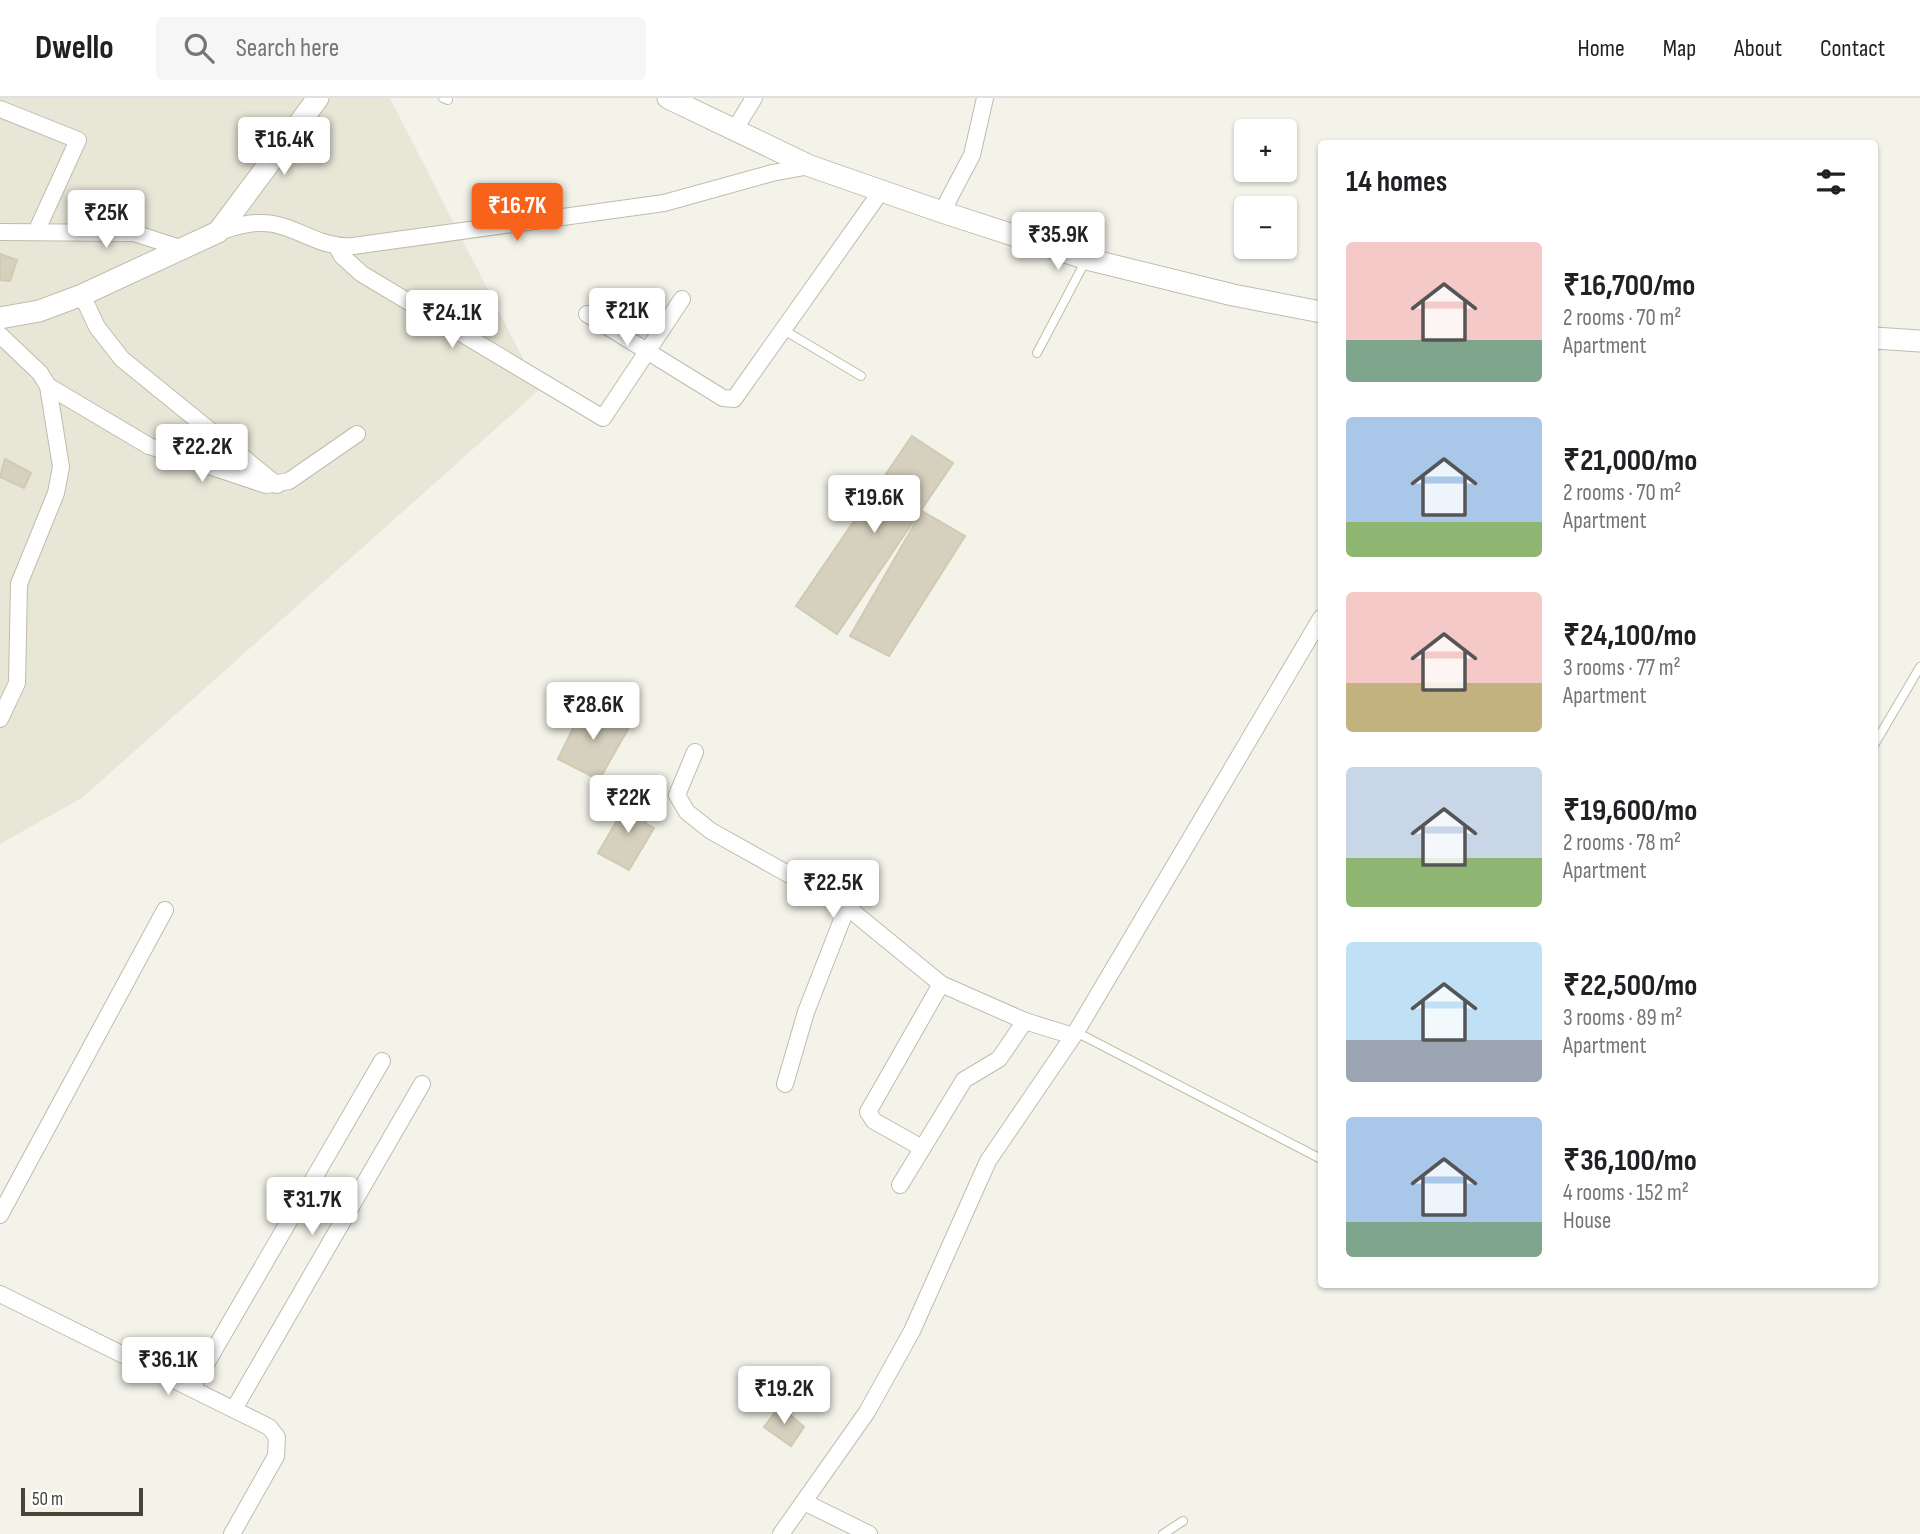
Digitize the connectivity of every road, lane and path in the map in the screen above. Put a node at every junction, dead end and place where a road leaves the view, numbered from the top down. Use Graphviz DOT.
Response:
graph roads {
  1 [pos="318,98"];
  2 [pos="668,98"];
  3 [pos="754,98"];
  4 [pos="985,98"];
  5 [pos="703,105"];
  6 [pos="0,109"];
  7 [pos="734,128"];
  8 [pos="810,166"];
  9 [pos="882,190"];
  10 [pos="942,212"];
  11 [pos="0,232"];
  12 [pos="36,232"];
  13 [pos="218,232"];
  14 [pos="337,247"];
  15 [pos="180,248"];
  16 [pos="1087,259"];
  17 [pos="82,295"];
  18 [pos="682,299"];
  19 [pos="1318,311"];
  20 [pos="587,314"];
  21 [pos="0,318"];
  22 [pos="782,329"];
  23 [pos="0,335"];
  24 [pos="1878,338"];
  25 [pos="1920,341"];
  26 [pos="648,350"];
  27 [pos="1037,354"];
  28 [pos="861,376"];
  29 [pos="48,386"];
  30 [pos="357,434"];
  31 [pos="277,485"];
  32 [pos="1318,623"];
  33 [pos="1920,667"];
  34 [pos="0,674"];
  35 [pos="17,683"];
  36 [pos="0,719"];
  37 [pos="1878,738"];
  38 [pos="695,752"];
  39 [pos="847,907"];
  40 [pos="165,910"];
  41 [pos="941,984"];
  42 [pos="1025,1021"];
  43 [pos="1075,1034"];
  44 [pos="382,1061"];
  45 [pos="422,1084"];
  46 [pos="785,1084"];
  47 [pos="922,1148"];
  48 [pos="1318,1157"];
  49 [pos="900,1185"];
  50 [pos="0,1215"];
  51 [pos="0,1294"];
  52 [pos="192,1388"];
  53 [pos="234,1409"];
  54 [pos="804,1502"];
  55 [pos="1183,1521"];
  56 [pos="232,1534"];
  57 [pos="781,1534"];
  58 [pos="869,1534"];
  59 [pos="1163,1534"];
  1 -- 13 [label="street"];
  2 -- 5 [label="street"];
  3 -- 7 [label="street"];
  4 -- 10 [label="street"];
  5 -- 7 [label="street"];
  6 -- 12 [label="street"];
  7 -- 8 [label="street"];
  8 -- 9 [label="street"];
  8 -- 14 [label="street"];
  9 -- 10 [label="street"];
  9 -- 22 [label="street"];
  10 -- 16 [label="street"];
  11 -- 12 [label="street"];
  12 -- 15 [label="street"];
  13 -- 14 [label="street"];
  13 -- 15 [label="street"];
  14 -- 26 [label="street"];
  15 -- 17 [label="street"];
  16 -- 19 [label="street"];
  16 -- 27 [label="lane"];
  17 -- 21 [label="street"];
  17 -- 31 [label="street"];
  18 -- 26 [label="street"];
  20 -- 26 [label="street"];
  22 -- 26 [label="street"];
  22 -- 28 [label="lane"];
  23 -- 29 [label="street"];
  24 -- 25 [label="street"];
  29 -- 31 [label="street"];
  29 -- 35 [label="street"];
  30 -- 31 [label="street"];
  32 -- 43 [label="street"];
  33 -- 37 [label="lane"];
  34 -- 35 [label="street"];
  35 -- 36 [label="street"];
  38 -- 39 [label="street"];
  39 -- 41 [label="street"];
  39 -- 46 [label="street"];
  40 -- 50 [label="street"];
  41 -- 42 [label="street"];
  41 -- 47 [label="street"];
  42 -- 43 [label="street"];
  42 -- 47 [label="street"];
  43 -- 48 [label="lane"];
  43 -- 54 [label="street"];
  44 -- 52 [label="street"];
  45 -- 53 [label="street"];
  47 -- 49 [label="street"];
  51 -- 52 [label="street"];
  52 -- 53 [label="street"];
  53 -- 56 [label="street"];
  54 -- 57 [label="street"];
  54 -- 58 [label="street"];
  55 -- 59 [label="lane"];
}
